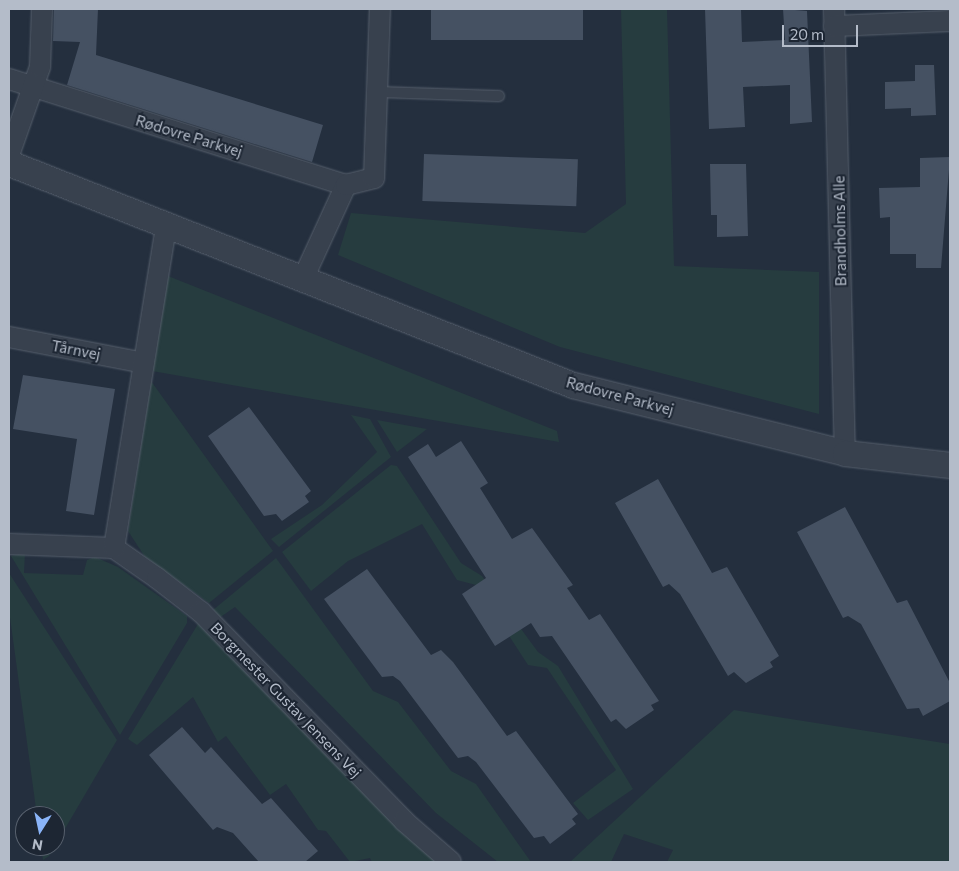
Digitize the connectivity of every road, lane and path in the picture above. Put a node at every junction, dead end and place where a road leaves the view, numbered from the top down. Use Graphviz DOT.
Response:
graph roads {
  1 [pos="42,9"];
  2 [pos="380,9"];
  3 [pos="834,18"];
  4 [pos="950,22"];
  5 [pos="9,79"];
  6 [pos="33,88"];
  7 [pos="377,92"];
  8 [pos="499,96"];
  9 [pos="9,155"];
  10 [pos="9,163"];
  11 [pos="346,185"];
  12 [pos="166,227"];
  13 [pos="302,281"];
  14 [pos="9,338"];
  15 [pos="144,363"];
  16 [pos="845,452"];
  17 [pos="950,464"];
  18 [pos="9,544"];
  19 [pos="114,548"];
  20 [pos="451,862"];
  1 -- 6 [label="street"];
  2 -- 7 [label="street"];
  3 -- 4 [label="street"];
  3 -- 16 [label="street, Brandholms Alle"];
  5 -- 6 [label="street, Rødovre Parkvej"];
  6 -- 9 [label="street"];
  6 -- 11 [label="street, Rødovre Parkvej"];
  7 -- 8 [label="lane"];
  7 -- 11 [label="street"];
  10 -- 12 [label="street, Rødovre Parkvej"];
  11 -- 13 [label="street"];
  12 -- 13 [label="street, Rødovre Parkvej"];
  12 -- 15 [label="street"];
  13 -- 16 [label="street, Rødovre Parkvej"];
  14 -- 15 [label="street, Tårnvej"];
  15 -- 19 [label="street"];
  16 -- 17 [label="street, Rødovre Parkvej"];
  18 -- 19 [label="street"];
  19 -- 20 [label="street, Borgmester Gustav Jensens Vej"];
}
